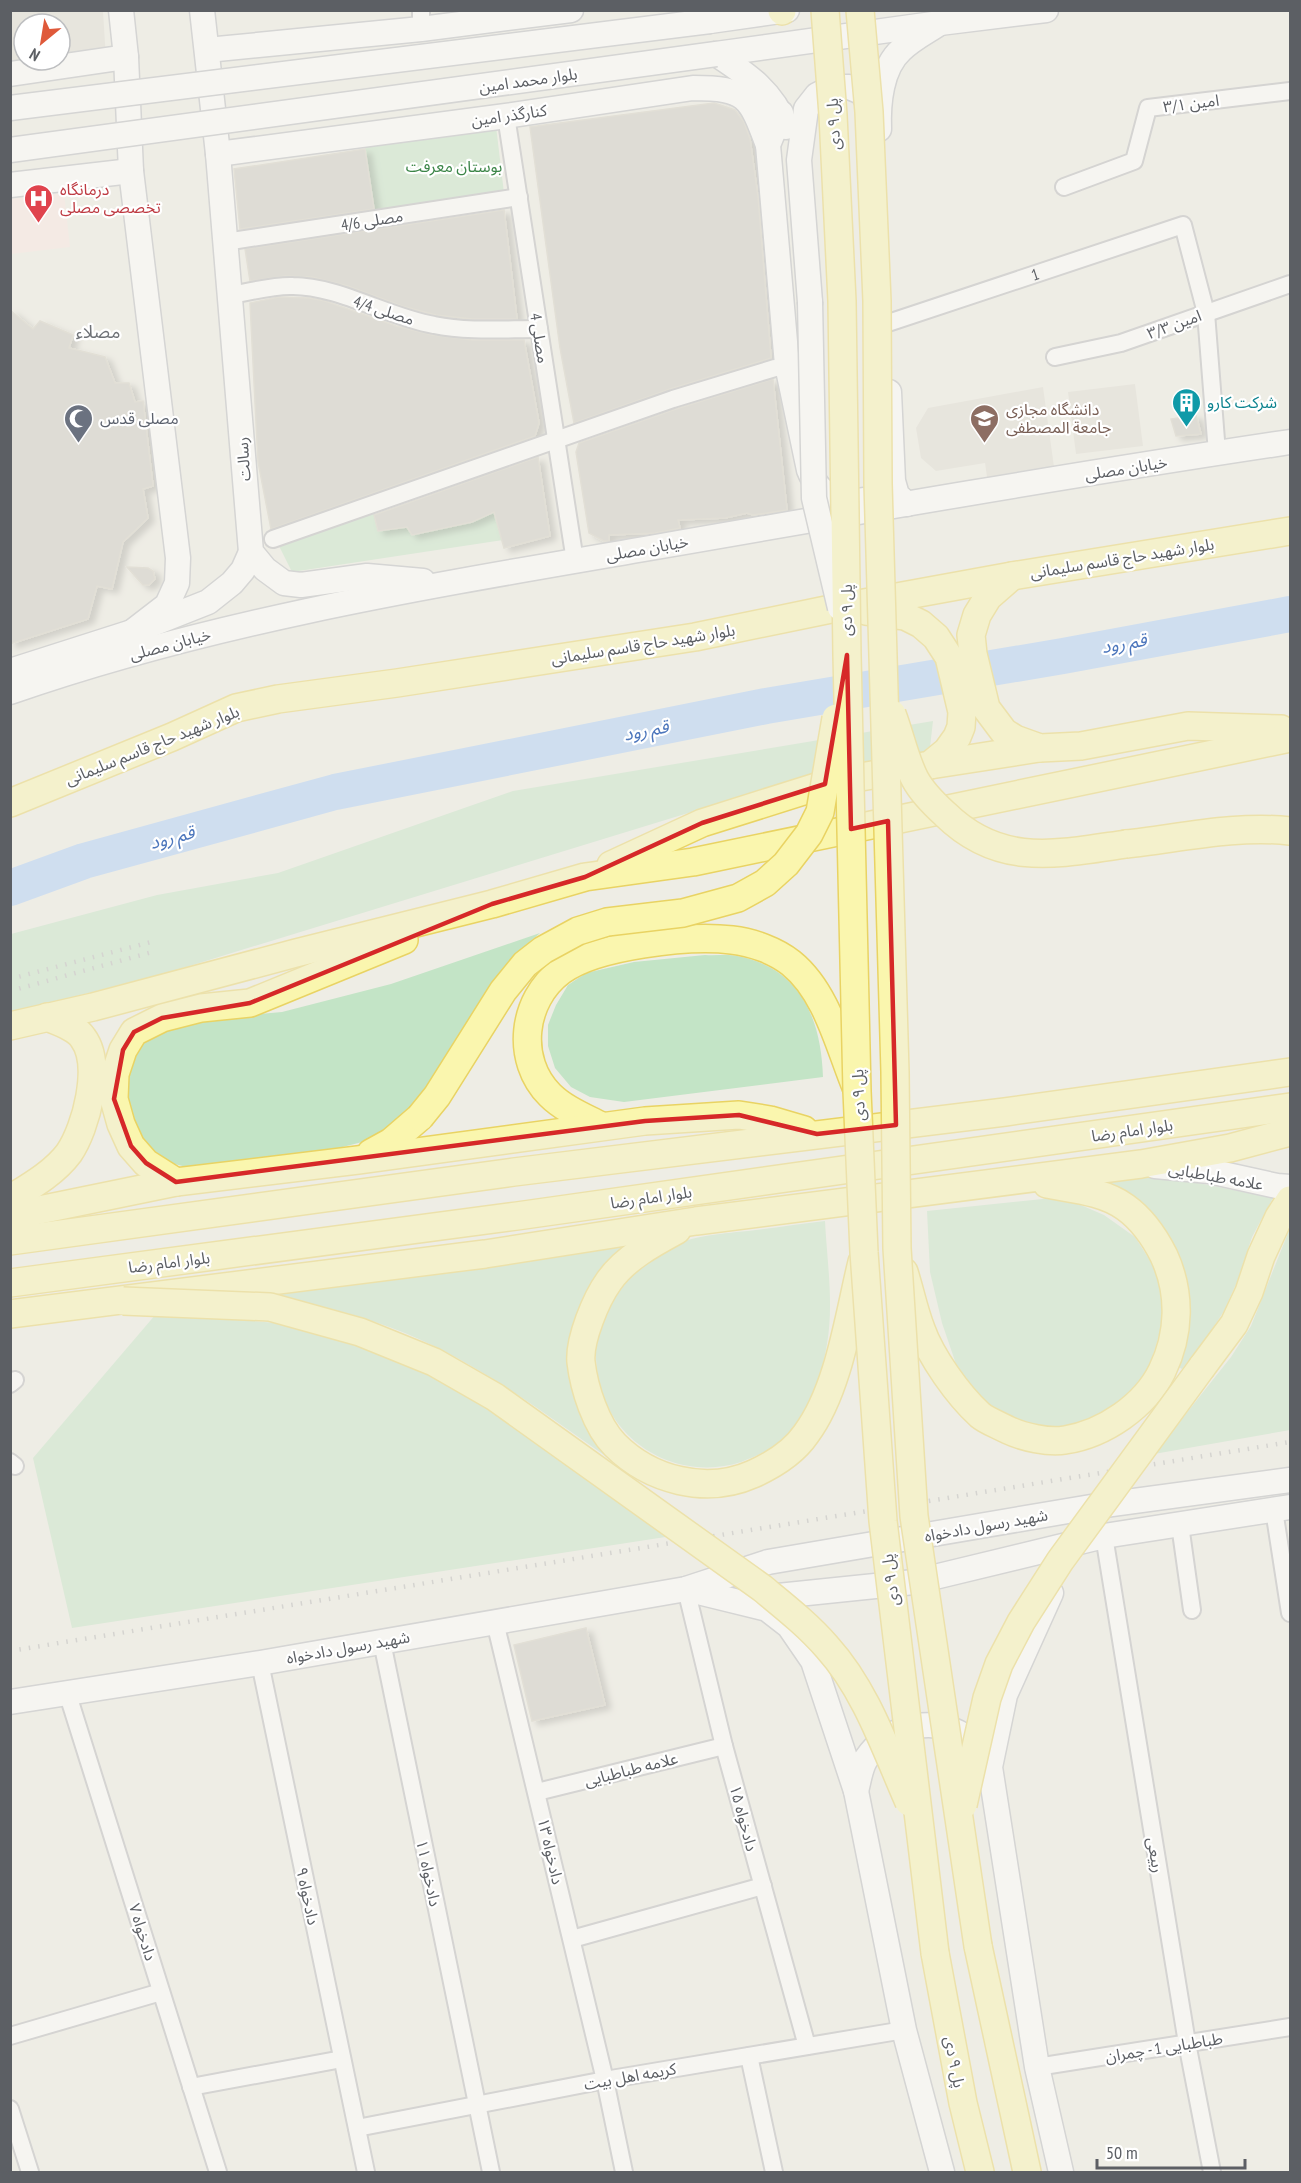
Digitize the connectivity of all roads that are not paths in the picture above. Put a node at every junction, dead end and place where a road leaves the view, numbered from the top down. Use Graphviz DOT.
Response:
graph roads {
  1 [pos="122,10"];
  2 [pos="202,10"];
  3 [pos="571,10"];
  4 [pos="825,10"];
  5 [pos="860,10"];
  6 [pos="1046,10"];
  7 [pos="783,11"];
  8 [pos="421,20"];
  9 [pos="940,23"];
  10 [pos="207,50"];
  11 [pos="717,54"];
  12 [pos="126,57"];
  13 [pos="10,74"];
  14 [pos="1290,91"];
  15 [pos="10,108"];
  16 [pos="781,113"];
  17 [pos="506,116"];
  18 [pos="878,116"];
  19 [pos="768,145"];
  20 [pos="10,150"];
  21 [pos="218,154"];
  22 [pos="799,160"];
  23 [pos="131,171"];
  24 [pos="10,185"];
  25 [pos="1064,187"];
  26 [pos="519,197"];
  27 [pos="225,242"];
  28 [pos="1290,284"];
  29 [pos="230,295"];
  30 [pos="1206,313"];
  31 [pos="885,324"];
  32 [pos="539,329"];
  33 [pos="1054,357"];
  34 [pos="775,368"];
  35 [pos="556,440"];
  36 [pos="1290,442"];
  37 [pos="1217,453"];
  38 [pos="893,473"];
  39 [pos="907,504"];
  40 [pos="881,508"];
  41 [pos="1290,531"];
  42 [pos="273,539"];
  43 [pos="250,548"];
  44 [pos="575,561"];
  45 [pos="1011,576"];
  46 [pos="451,584"];
  47 [pos="831,609"];
  48 [pos="132,633"];
  49 [pos="847,645"];
  50 [pos="961,656"];
  51 [pos="10,670"];
  52 [pos="883,690"];
  53 [pos="10,692"];
  54 [pos="974,710"];
  55 [pos="1290,730"];
  56 [pos="1290,738"];
  57 [pos="1040,748"];
  58 [pos="930,765"];
  59 [pos="10,803"];
  60 [pos="1290,831"];
  61 [pos="585,877"];
  62 [pos="492,904"];
  63 [pos="47,1017"];
  64 [pos="10,1026"];
  65 [pos="1290,1072"];
  66 [pos="857,1091"];
  67 [pos="1290,1107"];
  68 [pos="601,1126"];
  69 [pos="1290,1131"];
  70 [pos="817,1134"];
  71 [pos="358,1160"];
  72 [pos="1141,1164"];
  73 [pos="1022,1179"];
  74 [pos="176,1182"];
  75 [pos="1290,1187"];
  76 [pos="10,1199"];
  77 [pos="1285,1209"];
  78 [pos="10,1216"];
  79 [pos="696,1221"];
  80 [pos="10,1241"];
  81 [pos="897,1248"];
  82 [pos="864,1252"];
  83 [pos="10,1283"];
  84 [pos="123,1300"];
  85 [pos="10,1314"];
  86 [pos="1290,1479"];
  87 [pos="1255,1485"];
  88 [pos="1275,1510"];
  89 [pos="1180,1525"];
  90 [pos="1104,1536"];
  91 [pos="1080,1542"];
  92 [pos="686,1589"];
  93 [pos="1192,1610"];
  94 [pos="1290,1613"];
  95 [pos="495,1622"];
  96 [pos="382,1642"];
  97 [pos="260,1663"];
  98 [pos="67,1692"];
  99 [pos="10,1702"];
  100 [pos="724,1746"];
  101 [pos="990,1767"];
  102 [pos="856,1791"];
  103 [pos="537,1792"];
  104 [pos="959,1821"];
  105 [pos="920,1827"];
  106 [pos="763,1886"];
  107 [pos="572,1940"];
  108 [pos="161,1992"];
  109 [pos="1290,2027"];
  110 [pos="904,2030"];
  111 [pos="10,2036"];
  112 [pos="1187,2043"];
  113 [pos="807,2046"];
  114 [pos="749,2056"];
  115 [pos="342,2059"];
  116 [pos="1037,2067"];
  117 [pos="606,2080"];
  118 [pos="191,2087"];
  119 [pos="476,2104"];
  120 [pos="10,2109"];
  121 [pos="357,2128"];
  122 [pos="30,2172"];
  123 [pos="218,2172"];
  124 [pos="366,2172"];
  125 [pos="491,2172"];
  126 [pos="624,2172"];
  127 [pos="774,2172"];
  128 [pos="942,2172"];
  129 [pos="980,2172"];
  130 [pos="1027,2172"];
  131 [pos="1061,2172"];
  132 [pos="1212,2172"];
  1 -- 12 [label="main road"];
  2 -- 10 [label="main road"];
  3 -- 8 [label="main road"];
  4 -- 49 [label="main road, پل ۹ دی, bridge"];
  5 -- 52 [label="main road, پل ۹ دی, bridge"];
  6 -- 9 [label="main road, بلوار محمد امین"];
  7 -- 15 [label="main road, bridge"];
  8 -- 10 [label="main road"];
  9 -- 11 [label="main road, بلوار محمد امین"];
  9 -- 18 [label="main road"];
  10 -- 21 [label="main road, رسالت"];
  11 -- 16 [label="main road"];
  11 -- 20 [label="main road, بلوار محمد امین, bridge"];
  12 -- 13 [label="main road"];
  12 -- 23 [label="main road"];
  14 -- 25 [label="street, امین ۳/۱"];
  16 -- 19 [label="main road"];
  16 -- 22 [label="main road"];
  17 -- 19 [label="main road, کنارگذر امین"];
  17 -- 21 [label="main road, کنارگذر امین"];
  17 -- 26 [label="street, مصلی 4"];
  18 -- 22 [label="main road"];
  18 -- 31 [label="main road"];
  19 -- 22 [label="main road"];
  19 -- 38 [label="main road"];
  21 -- 27 [label="main road, رسالت"];
  22 -- 49 [label="main road, bridge"];
  23 -- 24 [label="main road"];
  23 -- 48 [label="main road"];
  26 -- 27 [label="street, مصلی 4/6"];
  26 -- 32 [label="street, مصلی 4"];
  27 -- 29 [label="main road, رسالت"];
  28 -- 30 [label="street, امین ۳/۳"];
  29 -- 32 [label="street, مصلی 4/4"];
  29 -- 43 [label="main road, رسالت"];
  30 -- 31 [label="street, 1"];
  30 -- 33 [label="street, امین ۳/۳"];
  30 -- 37 [label="street"];
  31 -- 38 [label="main road"];
  32 -- 35 [label="street, مصلی 4"];
  34 -- 35 [label="street"];
  35 -- 42 [label="street"];
  35 -- 44 [label="street, مصلی 4"];
  36 -- 37 [label="main road, خیابان مصلی"];
  37 -- 39 [label="main road, خیابان مصلی"];
  38 -- 39 [label="main road"];
  38 -- 40 [label="main road"];
  39 -- 40 [label="main road, خیابان مصلی"];
  40 -- 44 [label="main road, خیابان مصلی"];
  41 -- 45 [label="main road, بلوار شهید حاج قاسم سلیمانی"];
  43 -- 46 [label="main road"];
  43 -- 48 [label="main road, خیابان مصلی"];
  44 -- 46 [label="main road, خیابان مصلی"];
  45 -- 47 [label="main road, بلوار شهید حاج قاسم سلیمانی"];
  45 -- 50 [label="main road"];
  46 -- 53 [label="main road, خیابان مصلی"];
  47 -- 50 [label="main road"];
  47 -- 59 [label="main road, بلوار شهید حاج قاسم سلیمانی"];
  48 -- 51 [label="main road, خیابان مصلی"];
  49 -- 66 [label="main road, پل ۹ دی, bridge"];
  49 -- 71 [label="main road, bridge"];
  50 -- 54 [label="main road"];
  52 -- 60 [label="main road, bridge"];
  52 -- 81 [label="main road, پل ۹ دی, bridge"];
  54 -- 57 [label="main road"];
  54 -- 58 [label="main road"];
  55 -- 57 [label="main road"];
  56 -- 61 [label="main road"];
  57 -- 58 [label="main road"];
  58 -- 61 [label="main road"];
  61 -- 62 [label="main road"];
  62 -- 63 [label="main road"];
  62 -- 74 [label="main road"];
  63 -- 64 [label="main road"];
  63 -- 76 [label="main road"];
  65 -- 70 [label="main road"];
  66 -- 68 [label="main road"];
  66 -- 82 [label="main road, پل ۹ دی, bridge"];
  67 -- 83 [label="main road, بلوار امام رضا"];
  68 -- 70 [label="main road"];
  68 -- 71 [label="main road"];
  69 -- 72 [label="main road"];
  70 -- 80 [label="main road"];
  71 -- 74 [label="main road"];
  72 -- 73 [label="main road"];
  72 -- 75 [label="main road, علامه طباطبایی"];
  73 -- 79 [label="main road"];
  73 -- 81 [label="main road, bridge"];
  74 -- 78 [label="main road"];
  77 -- 104 [label="main road, bridge"];
  79 -- 82 [label="main road, bridge"];
  79 -- 84 [label="main road"];
  81 -- 104 [label="main road, پل ۹ دی, bridge"];
  82 -- 105 [label="main road, پل ۹ دی, bridge"];
  84 -- 85 [label="main road"];
  84 -- 105 [label="main road, bridge"];
  86 -- 87 [label="main road, شهید رسول دادخواه"];
  87 -- 88 [label="main road"];
  87 -- 92 [label="main road, شهید رسول دادخواه"];
  88 -- 89 [label="main road, شهید رسول دادخواه"];
  88 -- 94 [label="street"];
  89 -- 90 [label="main road, شهید رسول دادخواه"];
  89 -- 93 [label="street"];
  90 -- 91 [label="main road, شهید رسول دادخواه"];
  90 -- 112 [label="street, ربیعی"];
  91 -- 92 [label="main road, شهید رسول دادخواه"];
  91 -- 101 [label="main road"];
  92 -- 95 [label="main road, شهید رسول دادخواه"];
  92 -- 100 [label="street, دادخواه ۱۵"];
  92 -- 102 [label="main road"];
  95 -- 96 [label="main road, شهید رسول دادخواه"];
  95 -- 103 [label="street, دادخواه ۱۳"];
  96 -- 97 [label="main road, شهید رسول دادخواه"];
  96 -- 119 [label="street, دادخواه ۱۱"];
  97 -- 98 [label="main road, شهید رسول دادخواه"];
  97 -- 115 [label="street, دادخواه ۹"];
  98 -- 99 [label="main road, شهید رسول دادخواه"];
  98 -- 108 [label="street, دادخواه ۷"];
  100 -- 103 [label="street, علامه طباطبایی"];
  100 -- 106 [label="street, دادخواه ۱۵"];
  101 -- 102 [label="main road"];
  101 -- 116 [label="main road"];
  102 -- 110 [label="main road"];
  103 -- 107 [label="street, دادخواه ۱۳"];
  104 -- 130 [label="main road, پل ۹ دی, bridge"];
  105 -- 129 [label="main road, پل ۹ دی, bridge"];
  106 -- 107 [label="street"];
  106 -- 113 [label="street, دادخواه ۱۵"];
  107 -- 117 [label="street, دادخواه ۱۳"];
  108 -- 111 [label="street"];
  108 -- 118 [label="street, دادخواه ۷"];
  109 -- 112 [label="street, طباطبایی 1 - چمران"];
  110 -- 113 [label="street, کریمه اهل بیت"];
  110 -- 128 [label="main road"];
  112 -- 116 [label="street, طباطبایی 1 - چمران"];
  112 -- 132 [label="street, ربیعی"];
  113 -- 114 [label="street, کریمه اهل بیت"];
  114 -- 117 [label="street, کریمه اهل بیت"];
  114 -- 127 [label="street"];
  115 -- 118 [label="street"];
  115 -- 121 [label="street, دادخواه ۹"];
  116 -- 131 [label="main road"];
  117 -- 119 [label="street, کریمه اهل بیت"];
  117 -- 126 [label="street, دادخواه ۱۳"];
  118 -- 123 [label="street, دادخواه ۷"];
  119 -- 121 [label="street, کریمه اهل بیت"];
  119 -- 125 [label="street, دادخواه ۱۱"];
  120 -- 122 [label="street"];
  121 -- 124 [label="street, دادخواه ۹"];
}
